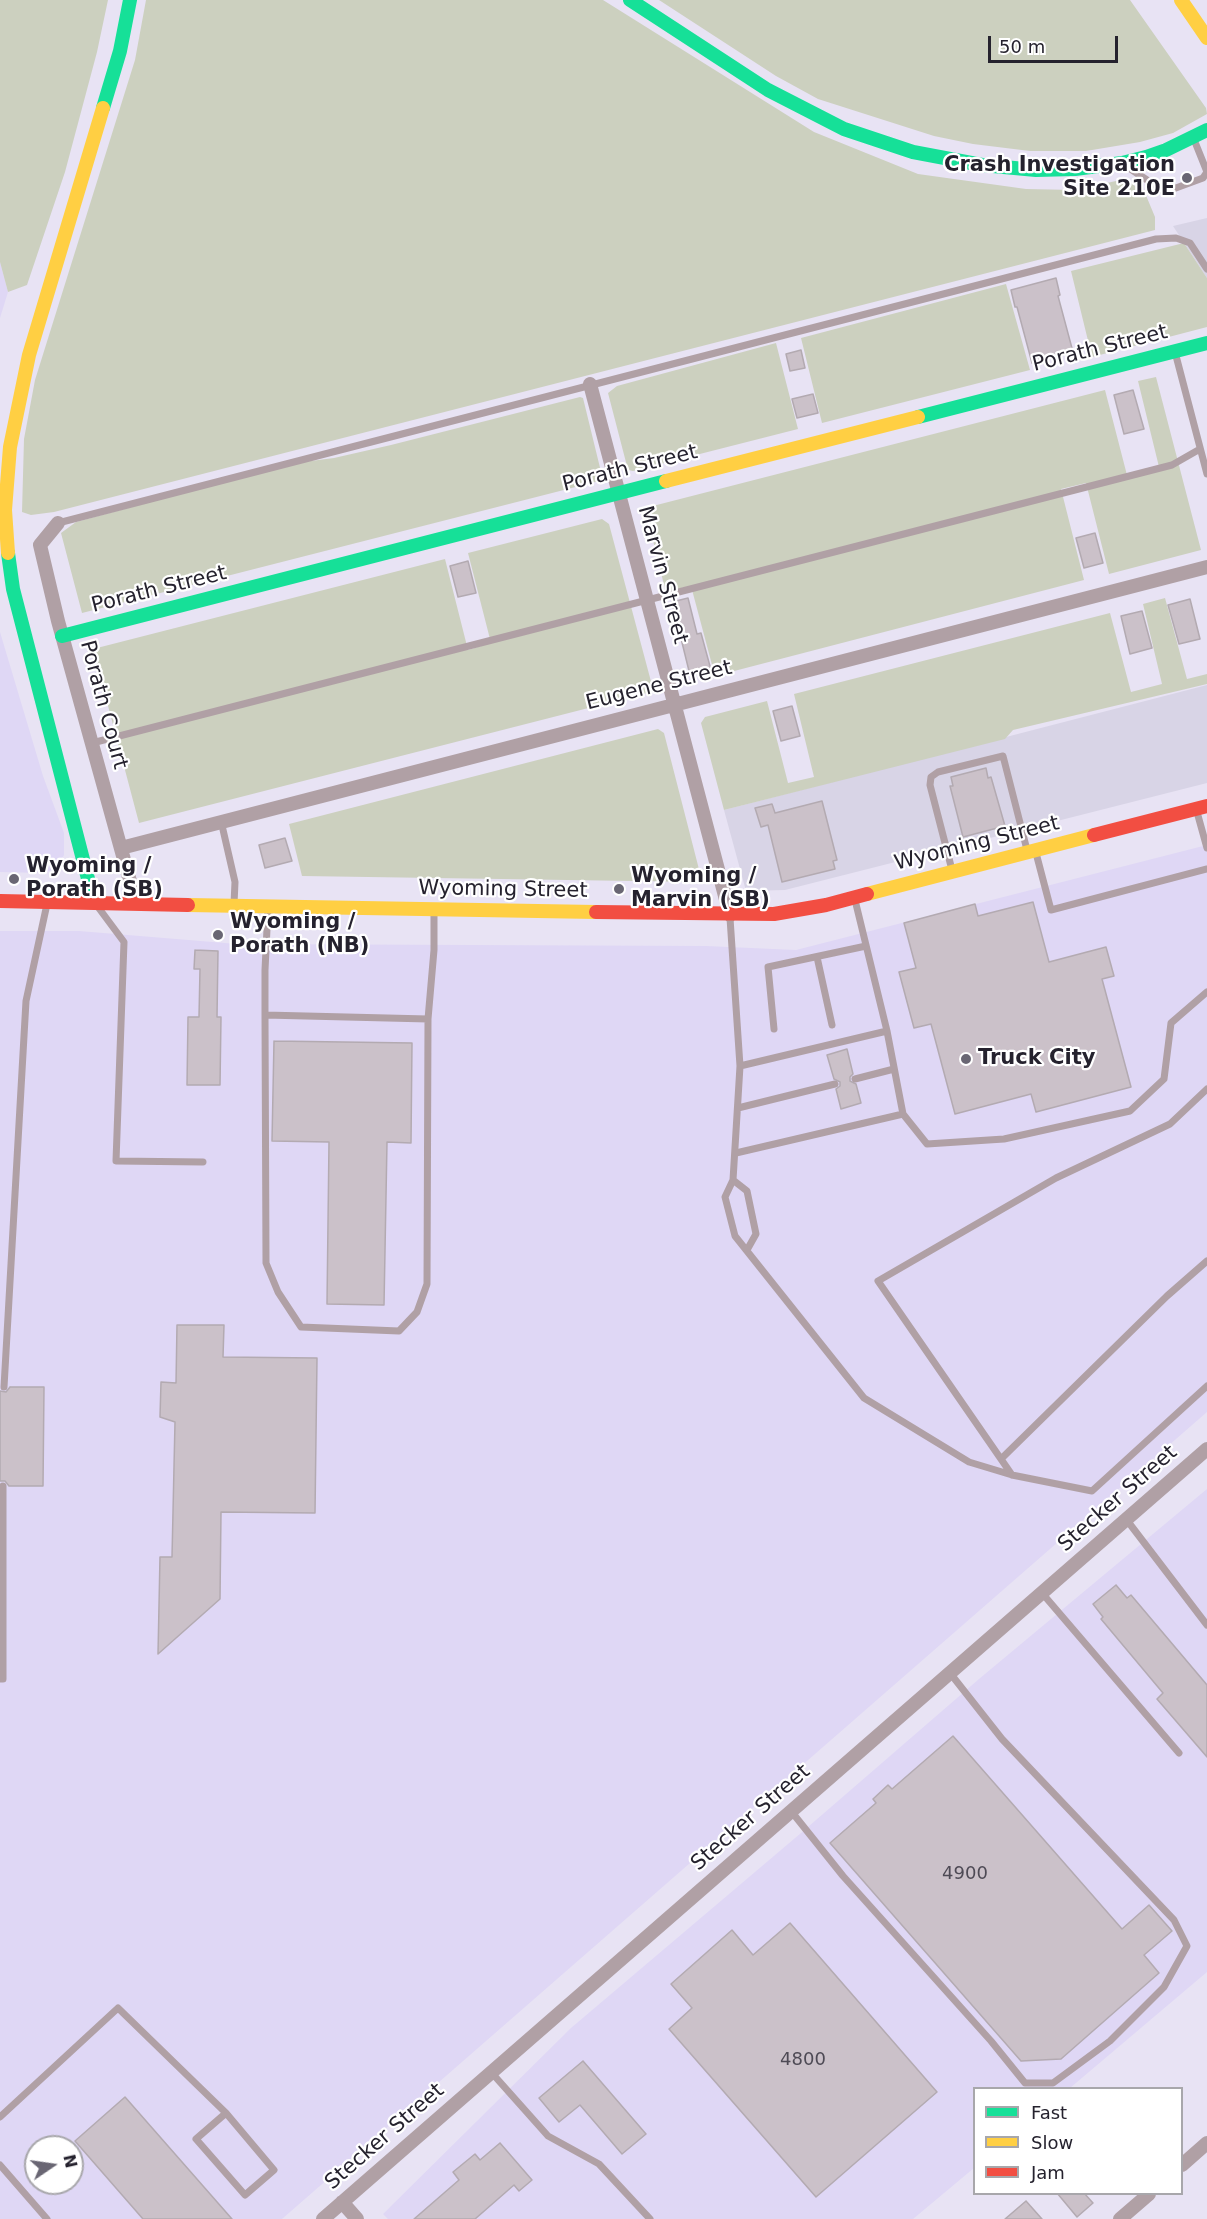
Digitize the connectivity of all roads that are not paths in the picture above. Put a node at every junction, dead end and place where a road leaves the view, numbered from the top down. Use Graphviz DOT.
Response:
graph roads {
  1 [pos="130,0"];
  2 [pos="630,0"];
  3 [pos="1181,0"];
  4 [pos="1207,38"];
  5 [pos="1207,130"];
  6 [pos="1194,136"];
  7 [pos="1122,163"];
  8 [pos="1207,268"];
  9 [pos="1207,343"];
  10 [pos="1175,351"];
  11 [pos="590,384"];
  12 [pos="1200,449"];
  13 [pos="1207,474"];
  14 [pos="619,494"];
  15 [pos="58,523"];
  16 [pos="1207,567"];
  17 [pos="647,601"];
  18 [pos="62,636"];
  19 [pos="674,704"];
  20 [pos="92,744"];
  21 [pos="1202,808"];
  22 [pos="221,821"];
  23 [pos="121,848"];
  24 [pos="1207,848"];
  25 [pos="1031,851"];
  26 [pos="1207,869"];
  27 [pos="953,872"];
  28 [pos="854,897"];
  29 [pos="0,901"];
  30 [pos="47,902"];
  31 [pos="94,902"];
  32 [pos="136,903"];
  33 [pos="234,905"];
  34 [pos="268,906"];
  35 [pos="434,909"];
  36 [pos="730,915"];
  37 [pos="866,946"];
  38 [pos="817,957"];
  39 [pos="1207,992"];
  40 [pos="265,1015"];
  41 [pos="428,1019"];
  42 [pos="832,1025"];
  43 [pos="774,1029"];
  44 [pos="887,1031"];
  45 [pos="740,1066"];
  46 [pos="894,1069"];
  47 [pos="855,1079"];
  48 [pos="835,1084"];
  49 [pos="1207,1089"];
  50 [pos="738,1108"];
  51 [pos="903,1114"];
  52 [pos="736,1153"];
  53 [pos="203,1162"];
  54 [pos="733,1180"];
  55 [pos="747,1250"];
  56 [pos="1207,1261"];
  57 [pos="1207,1386"];
  58 [pos="4,1387"];
  59 [pos="1207,1449"];
  60 [pos="1001,1459"];
  61 [pos="1012,1475"];
  62 [pos="3,1486"];
  63 [pos="1126,1519"];
  64 [pos="2,1564"];
  65 [pos="1042,1593"];
  66 [pos="1207,1625"];
  67 [pos="950,1673"];
  68 [pos="0,1679"];
  69 [pos="1179,1754"];
  70 [pos="791,1811"];
  71 [pos="492,2072"];
  72 [pos="226,2113"];
  73 [pos="0,2117"];
  74 [pos="1207,2143"];
  75 [pos="1183,2164"];
  76 [pos="0,2165"];
  77 [pos="1147,2195"];
  78 [pos="342,2202"];
  79 [pos="47,2219"];
  80 [pos="323,2219"];
  81 [pos="357,2219"];
  82 [pos="650,2219"];
  83 [pos="1120,2219"];
  1 -- 31 [label="main road"];
  2 -- 7 [label="main road"];
  3 -- 4 [label="main road"];
  5 -- 6 [label="main road"];
  6 -- 7 [label="main road"];
  6 -- 7 [label="lane"];
  8 -- 11 [label="lane"];
  9 -- 10 [label="main road, Porath Street"];
  10 -- 12 [label="lane"];
  10 -- 14 [label="main road, Porath Street"];
  11 -- 14 [label="street, Marvin Street"];
  11 -- 15 [label="lane"];
  12 -- 13 [label="lane"];
  12 -- 17 [label="lane"];
  14 -- 17 [label="street, Marvin Street"];
  14 -- 18 [label="main road, Porath Street"];
  15 -- 18 [label="street, Porath Court"];
  16 -- 19 [label="street, Eugene Street"];
  17 -- 19 [label="street, Marvin Street"];
  17 -- 20 [label="lane"];
  18 -- 20 [label="street, Porath Court"];
  19 -- 22 [label="street, Eugene Street"];
  19 -- 36 [label="street, Marvin Street"];
  20 -- 23 [label="street, Porath Court"];
  21 -- 24 [label="lane"];
  21 -- 25 [label="main road, Wyoming Street"];
  22 -- 23 [label="street, Eugene Street"];
  22 -- 33 [label="lane"];
  23 -- 32 [label="street, Porath Court"];
  25 -- 26 [label="lane"];
  25 -- 27 [label="main road, Wyoming Street"];
  25 -- 27 [label="lane"];
  27 -- 28 [label="main road, Wyoming Street"];
  28 -- 36 [label="main road, Wyoming Street"];
  28 -- 37 [label="lane"];
  29 -- 30 [label="main road, Wyoming Street"];
  30 -- 31 [label="main road, Wyoming Street"];
  30 -- 58 [label="lane"];
  31 -- 32 [label="main road, Wyoming Street"];
  31 -- 53 [label="lane"];
  32 -- 33 [label="main road, Wyoming Street"];
  33 -- 34 [label="main road, Wyoming Street"];
  34 -- 35 [label="main road, Wyoming Street"];
  34 -- 40 [label="lane"];
  35 -- 36 [label="main road, Wyoming Street"];
  35 -- 41 [label="lane"];
  36 -- 45 [label="lane"];
  37 -- 38 [label="lane"];
  37 -- 44 [label="lane"];
  38 -- 42 [label="lane"];
  38 -- 43 [label="lane"];
  39 -- 51 [label="lane"];
  40 -- 41 [label="lane"];
  40 -- 41 [label="lane"];
  44 -- 45 [label="lane"];
  44 -- 46 [label="lane"];
  45 -- 50 [label="lane"];
  46 -- 47 [label="lane"];
  46 -- 51 [label="lane"];
  48 -- 50 [label="lane"];
  49 -- 60 [label="lane"];
  50 -- 52 [label="lane"];
  51 -- 52 [label="lane"];
  52 -- 54 [label="lane"];
  54 -- 55 [label="lane"];
  54 -- 55 [label="lane"];
  55 -- 61 [label="lane"];
  56 -- 60 [label="lane"];
  57 -- 61 [label="lane"];
  59 -- 63 [label="street, Stecker Street"];
  60 -- 61 [label="lane"];
  62 -- 64 [label="lane"];
  63 -- 65 [label="street, Stecker Street"];
  63 -- 66 [label="lane"];
  64 -- 68 [label="lane"];
  65 -- 67 [label="street, Stecker Street"];
  65 -- 69 [label="lane"];
  67 -- 70 [label="street, Stecker Street"];
  67 -- 70 [label="lane"];
  70 -- 71 [label="street, Stecker Street"];
  71 -- 78 [label="street, Stecker Street"];
  71 -- 82 [label="lane"];
  72 -- 72 [label="lane"];
  72 -- 73 [label="lane"];
  74 -- 75 [label="street"];
  76 -- 79 [label="lane"];
  77 -- 83 [label="street"];
  78 -- 80 [label="street, Stecker Street"];
  78 -- 81 [label="street"];
}
